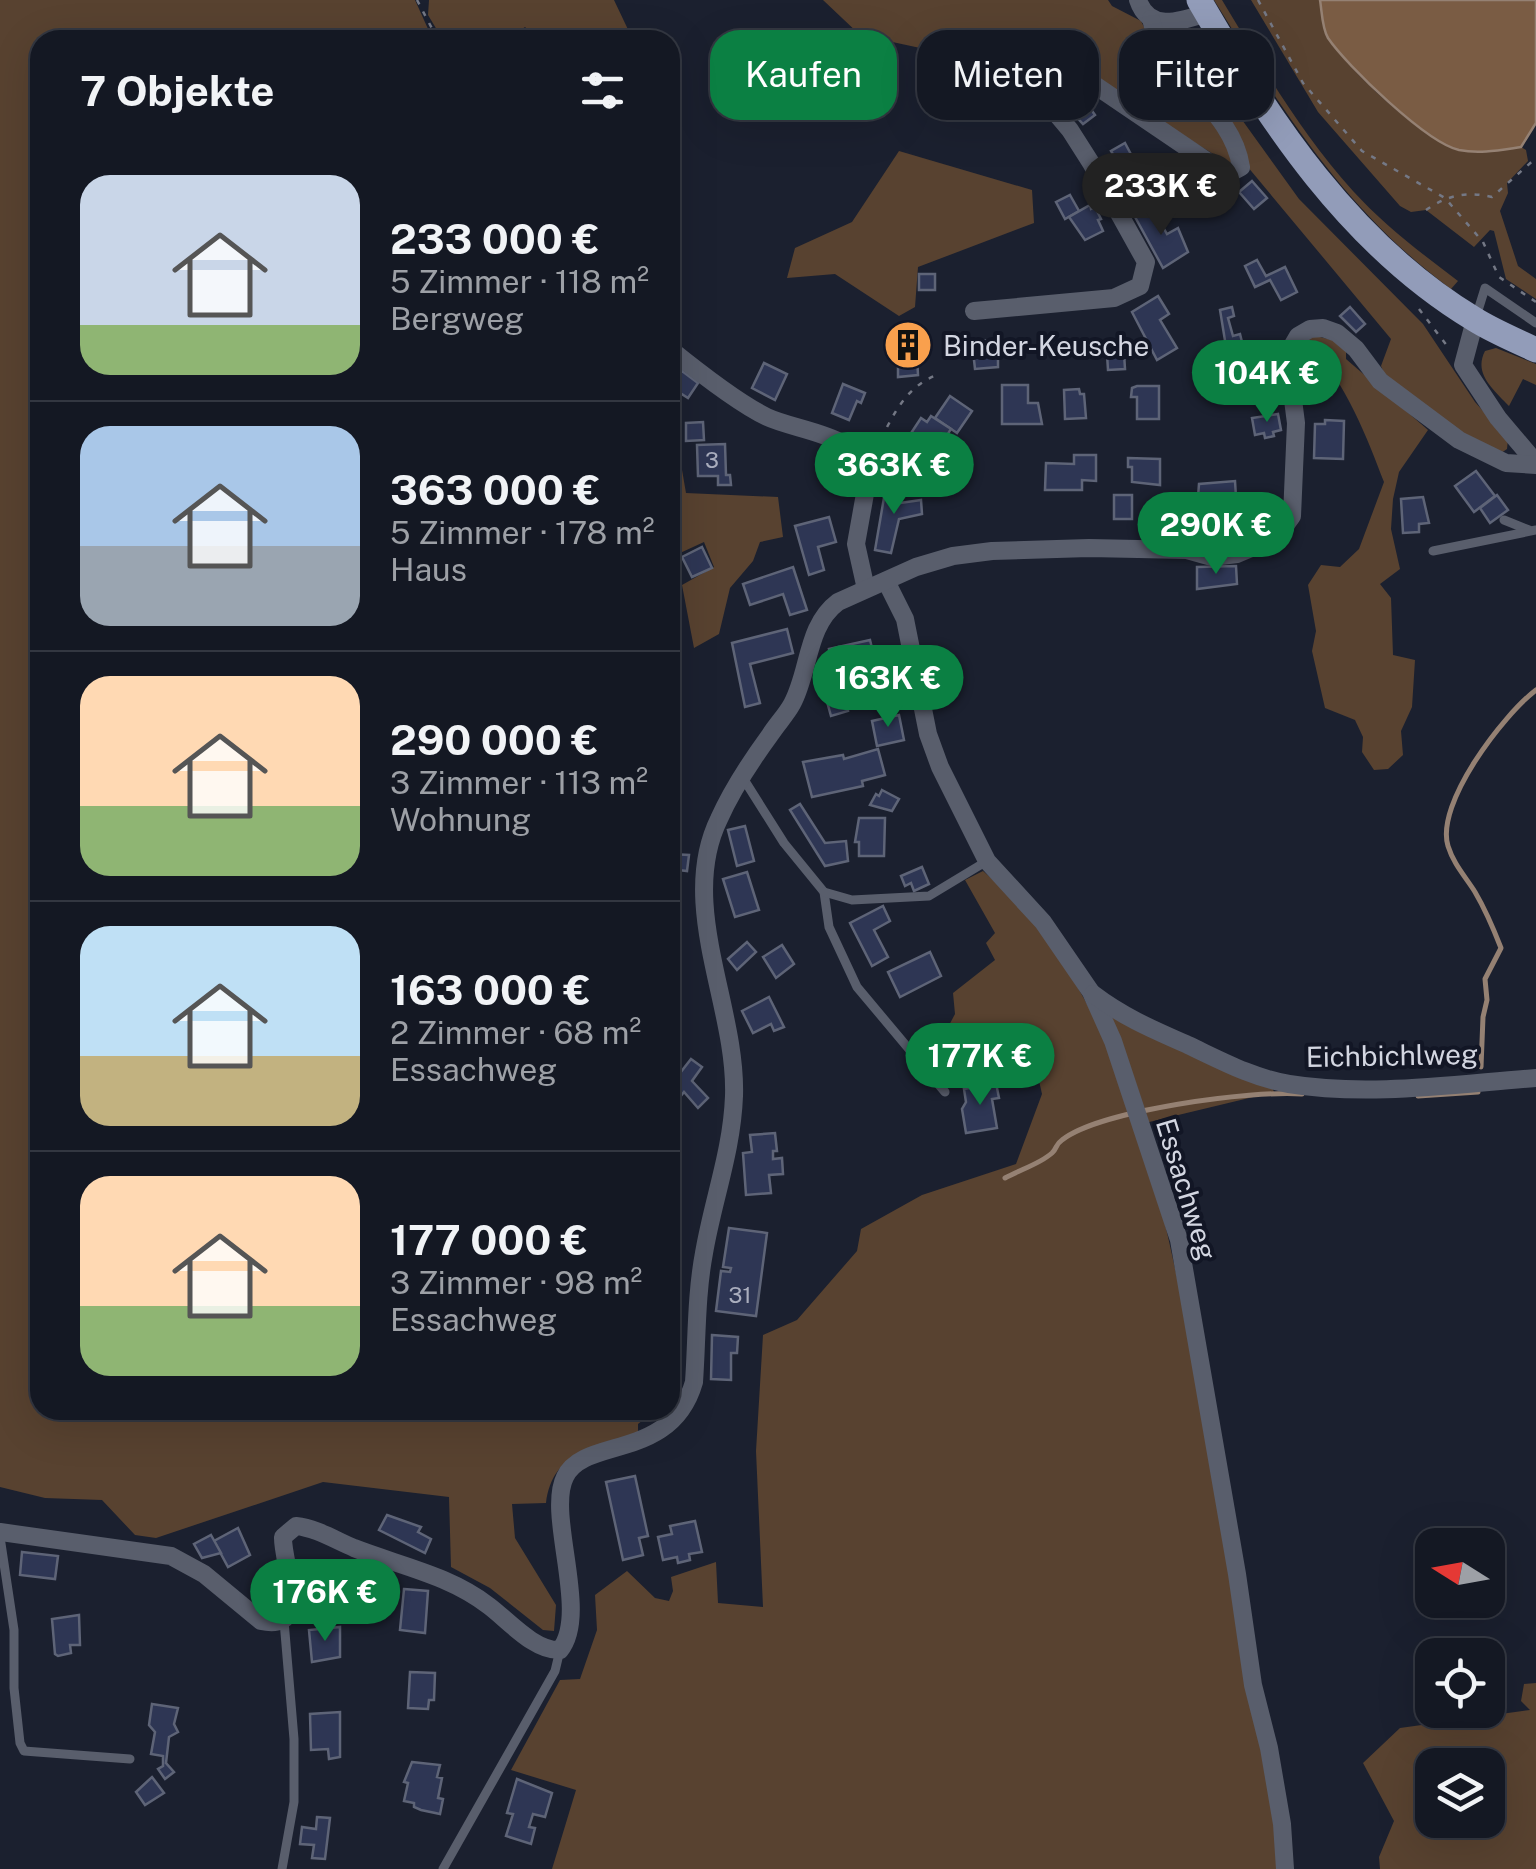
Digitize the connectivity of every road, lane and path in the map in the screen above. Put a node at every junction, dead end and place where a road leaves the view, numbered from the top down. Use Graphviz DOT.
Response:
graph roads {
  1 [pos="417,0"];
  2 [pos="1138,0"];
  3 [pos="1258,0"];
  4 [pos="1203,6"];
  5 [pos="1151,19"];
  6 [pos="433,30"];
  7 [pos="1536,158"];
  8 [pos="1445,198"];
  9 [pos="1426,210"];
  10 [pos="1536,302"];
  11 [pos="974,311"];
  12 [pos="1475,320"];
  13 [pos="1536,323"];
  14 [pos="1536,350"];
  15 [pos="680,356"];
  16 [pos="938,374"];
  17 [pos="1536,464"];
  18 [pos="867,465"];
  19 [pos="1504,520"];
  20 [pos="1534,531"];
  21 [pos="1433,551"];
  22 [pos="886,581"];
  23 [pos="866,590"];
  24 [pos="743,778"];
  25 [pos="987,860"];
  26 [pos="824,892"];
  27 [pos="1091,992"];
  28 [pos="1536,1078"];
  29 [pos="945,1092"];
  30 [pos="680,1410"];
  31 [pos="672,1420"];
  32 [pos="0,1534"];
  33 [pos="284,1620"];
  34 [pos="560,1650"];
  35 [pos="130,1759"];
  36 [pos="282,1869"];
  37 [pos="443,1869"];
  38 [pos="1286,1869"];
  1 -- 6 [label="path"];
  2 -- 5 [label="street"];
  3 -- 8 [label="path"];
  4 -- 5 [label="street"];
  4 -- 12 [label="main road"];
  5 -- 11 [label="street"];
  7 -- 8 [label="path"];
  8 -- 9 [label="path"];
  8 -- 10 [label="path"];
  12 -- 13 [label="lane"];
  12 -- 14 [label="main road"];
  12 -- 17 [label="street"];
  15 -- 18 [label="street"];
  16 -- 18 [label="path"];
  17 -- 22 [label="street"];
  18 -- 23 [label="street"];
  19 -- 20 [label="lane"];
  20 -- 21 [label="lane"];
  22 -- 23 [label="street"];
  22 -- 25 [label="street, Essachweg"];
  23 -- 24 [label="street"];
  24 -- 26 [label="lane"];
  24 -- 30 [label="street"];
  25 -- 26 [label="lane"];
  25 -- 27 [label="street, Essachweg"];
  26 -- 29 [label="lane"];
  27 -- 28 [label="street, Eichbichlweg"];
  27 -- 38 [label="street, Essachweg"];
  31 -- 34 [label="street"];
  32 -- 33 [label="street"];
  32 -- 35 [label="lane"];
  33 -- 34 [label="street"];
  33 -- 36 [label="lane"];
  34 -- 37 [label="lane"];
}
